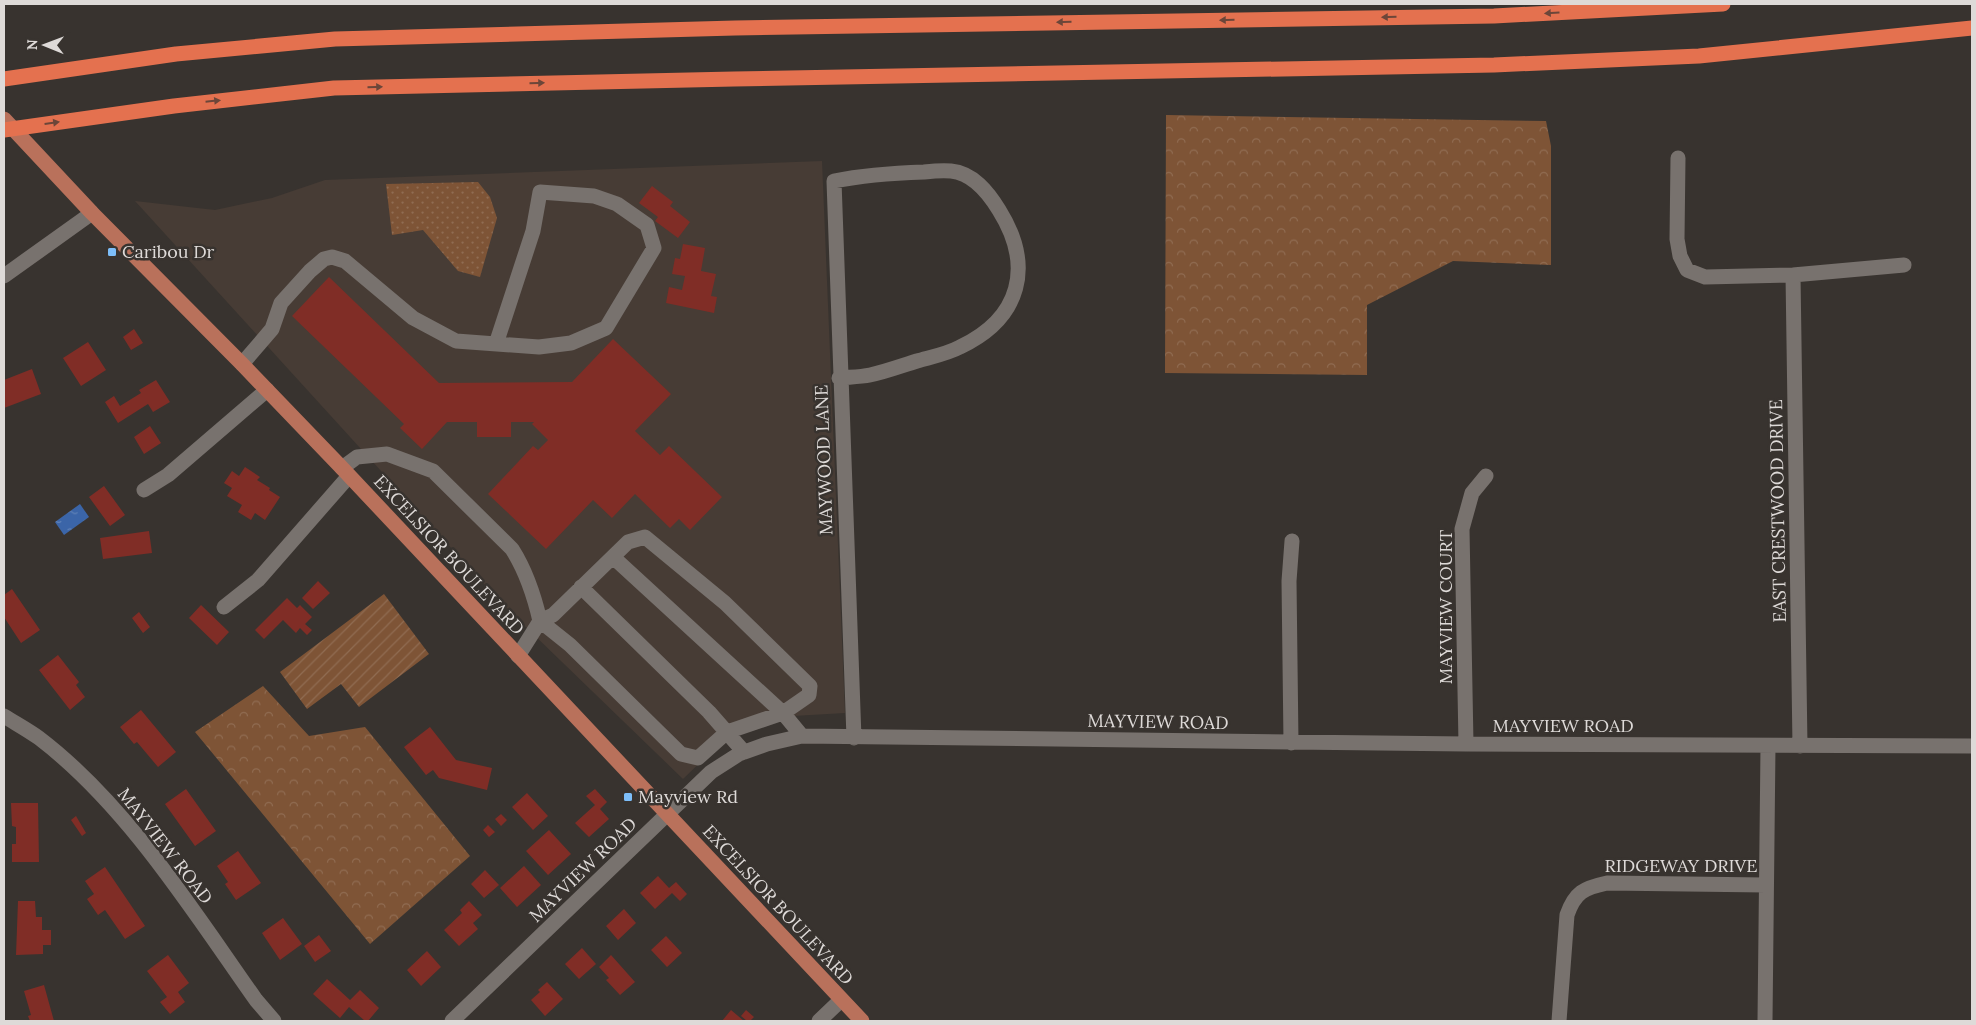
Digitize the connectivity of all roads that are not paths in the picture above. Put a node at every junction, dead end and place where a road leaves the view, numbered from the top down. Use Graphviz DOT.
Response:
graph roads {
  1 [pos="1722,4"];
  2 [pos="1972,28"];
  3 [pos="4,79"];
  4 [pos="4,119"];
  5 [pos="4,130"];
  6 [pos="1678,158"];
  7 [pos="92,213"];
  8 [pos="1904,265"];
  9 [pos="1793,275"];
  10 [pos="4,276"];
  11 [pos="496,344"];
  12 [pos="242,364"];
  13 [pos="839,378"];
  14 [pos="268,390"];
  15 [pos="345,472"];
  16 [pos="1486,476"];
  17 [pos="144,490"];
  18 [pos="1292,541"];
  19 [pos="612,557"];
  20 [pos="581,587"];
  21 [pos="224,608"];
  22 [pos="540,621"];
  23 [pos="518,656"];
  24 [pos="783,713"];
  25 [pos="4,716"];
  26 [pos="727,732"];
  27 [pos="802,736"];
  28 [pos="854,738"];
  29 [pos="1291,742"];
  30 [pos="1466,744"];
  31 [pos="1768,746"];
  32 [pos="1800,746"];
  33 [pos="1972,746"];
  34 [pos="744,752"];
  35 [pos="667,815"];
  36 [pos="1766,885"];
  37 [pos="841,1000"];
  38 [pos="274,1021"];
  39 [pos="452,1021"];
  40 [pos="819,1021"];
  41 [pos="862,1021"];
  42 [pos="1559,1021"];
  43 [pos="1765,1021"];
  1 -- 3 [label="highway, one-way"];
  5 -- 2 [label="highway, one-way"];
  4 -- 7 [label="main road, EXCELSIOR BOULEVARD"];
  6 -- 9 [label="street"];
  7 -- 10 [label="street"];
  7 -- 12 [label="main road, EXCELSIOR BOULEVARD"];
  8 -- 9 [label="street"];
  9 -- 32 [label="street, EAST CRESTWOOD DRIVE"];
  11 -- 11 [label="street"];
  11 -- 12 [label="street"];
  12 -- 14 [label="main road, EXCELSIOR BOULEVARD"];
  13 -- 13 [label="street, MAYWOOD LANE"];
  13 -- 28 [label="street, MAYWOOD LANE"];
  14 -- 15 [label="main road, EXCELSIOR BOULEVARD"];
  14 -- 17 [label="street"];
  15 -- 21 [label="street"];
  15 -- 22 [label="street"];
  15 -- 23 [label="main road, EXCELSIOR BOULEVARD"];
  16 -- 30 [label="street, MAYVIEW COURT"];
  18 -- 29 [label="street"];
  19 -- 20 [label="street"];
  19 -- 24 [label="street"];
  19 -- 24 [label="street"];
  20 -- 22 [label="street"];
  20 -- 26 [label="street"];
  22 -- 23 [label="street"];
  22 -- 26 [label="street"];
  23 -- 35 [label="main road, EXCELSIOR BOULEVARD"];
  24 -- 26 [label="street"];
  24 -- 27 [label="street"];
  25 -- 38 [label="street, MAYVIEW ROAD"];
  26 -- 34 [label="street"];
  27 -- 28 [label="street, MAYVIEW ROAD"];
  27 -- 34 [label="street, MAYVIEW ROAD"];
  28 -- 29 [label="street, MAYVIEW ROAD"];
  29 -- 30 [label="street, MAYVIEW ROAD"];
  30 -- 31 [label="street, MAYVIEW ROAD"];
  31 -- 32 [label="street, MAYVIEW ROAD"];
  31 -- 36 [label="street"];
  32 -- 33 [label="street, MAYVIEW ROAD"];
  34 -- 35 [label="street, MAYVIEW ROAD"];
  35 -- 37 [label="main road, EXCELSIOR BOULEVARD"];
  35 -- 39 [label="street, MAYVIEW ROAD"];
  36 -- 42 [label="street, RIDGEWAY DRIVE"];
  36 -- 43 [label="street"];
  37 -- 40 [label="street"];
  37 -- 41 [label="main road, EXCELSIOR BOULEVARD"];
}
